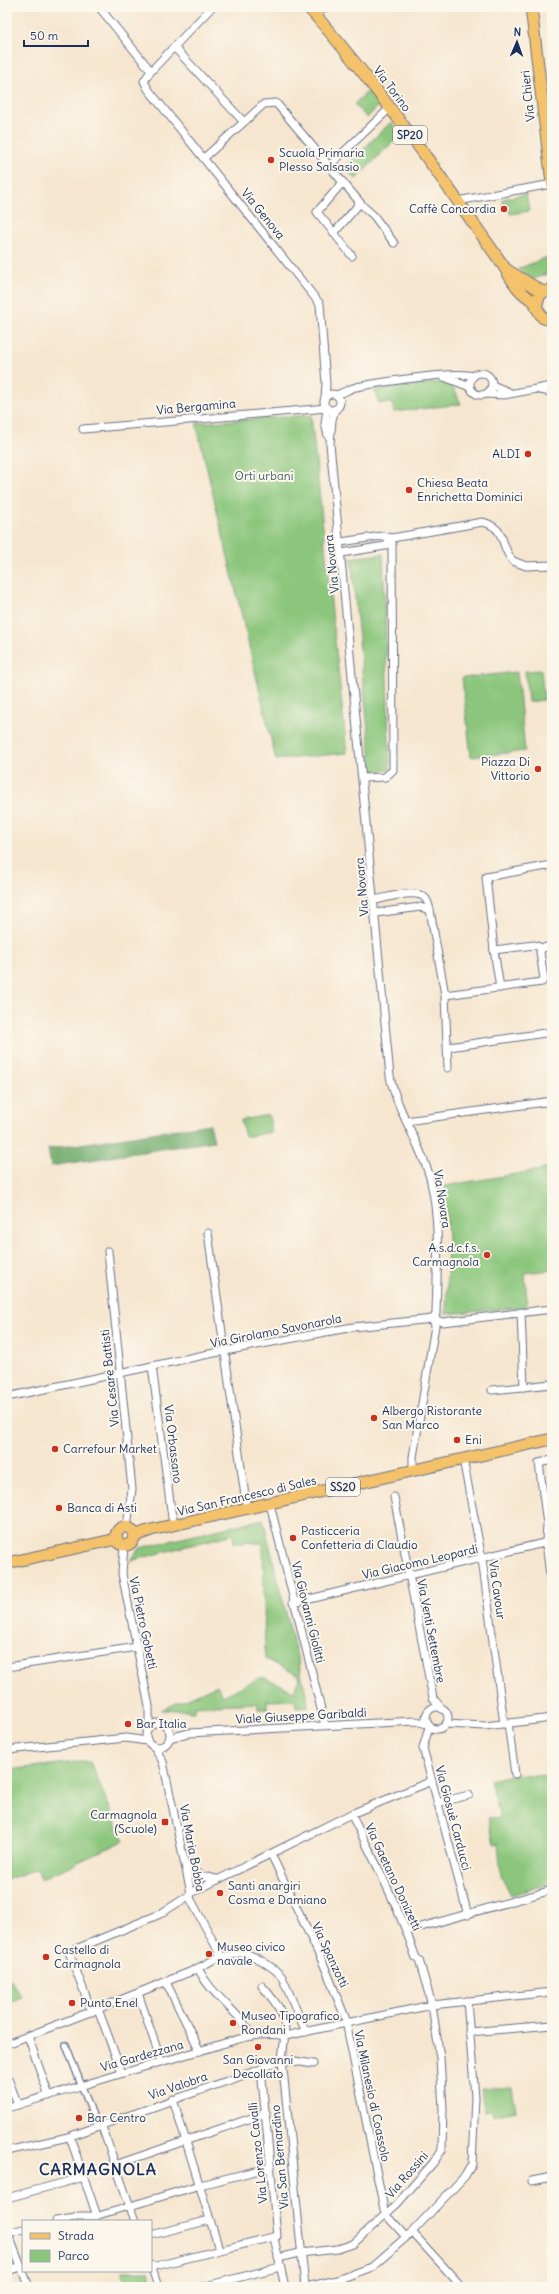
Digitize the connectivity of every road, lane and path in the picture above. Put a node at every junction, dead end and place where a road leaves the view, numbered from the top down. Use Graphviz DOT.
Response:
graph roads {
  1 [pos="99,7"];
  2 [pos="212,7"];
  3 [pos="326,7"];
  4 [pos="531,7"];
  5 [pos="311,10"];
  6 [pos="174,47"];
  7 [pos="150,73"];
  8 [pos="391,107"];
  9 [pos="243,121"];
  10 [pos="204,158"];
  11 [pos="330,165"];
  12 [pos="552,179"];
  13 [pos="343,182"];
  14 [pos="457,201"];
  15 [pos="360,203"];
  16 [pos="334,232"];
  17 [pos="394,243"];
  18 [pos="352,256"];
  19 [pos="505,268"];
  20 [pos="549,289"];
  21 [pos="536,302"];
  22 [pos="550,322"];
  23 [pos="440,376"];
  24 [pos="473,376"];
  25 [pos="492,385"];
  26 [pos="552,386"];
  27 [pos="356,387"];
  28 [pos="470,387"];
  29 [pos="538,390"];
  30 [pos="552,392"];
  31 [pos="511,393"];
  32 [pos="486,394"];
  33 [pos="329,399"];
  34 [pos="337,406"];
  35 [pos="83,429"];
  36 [pos="330,444"];
  37 [pos="392,538"];
  38 [pos="341,542"];
  39 [pos="342,553"];
  40 [pos="552,565"];
  41 [pos="364,778"];
  42 [pos="552,865"];
  43 [pos="375,900"];
  44 [pos="430,910"];
  45 [pos="376,913"];
  46 [pos="552,946"];
  47 [pos="542,948"];
  48 [pos="494,950"];
  49 [pos="500,988"];
  50 [pos="445,995"];
  51 [pos="552,1032"];
  52 [pos="449,1047"];
  53 [pos="448,1068"];
  54 [pos="552,1101"];
  55 [pos="406,1121"];
  56 [pos="208,1233"];
  57 [pos="108,1251"];
  58 [pos="552,1309"];
  59 [pos="521,1312"];
  60 [pos="433,1320"];
  61 [pos="224,1351"];
  62 [pos="152,1366"];
  63 [pos="120,1372"];
  64 [pos="552,1384"];
  65 [pos="524,1387"];
  66 [pos="492,1390"];
  67 [pos="7,1396"];
  68 [pos="552,1439"];
  69 [pos="463,1459"];
  70 [pos="552,1460"];
  71 [pos="414,1471"];
  72 [pos="394,1497"];
  73 [pos="270,1504"];
  74 [pos="247,1510"];
  75 [pos="173,1525"];
  76 [pos="127,1527"];
  77 [pos="134,1536"];
  78 [pos="120,1542"];
  79 [pos="549,1542"];
  80 [pos="482,1559"];
  81 [pos="7,1563"];
  82 [pos="409,1575"];
  83 [pos="552,1592"];
  84 [pos="294,1603"];
  85 [pos="137,1647"];
  86 [pos="7,1667"];
  87 [pos="434,1698"];
  88 [pos="149,1706"];
  89 [pos="442,1709"];
  90 [pos="427,1712"];
  91 [pos="448,1715"];
  92 [pos="552,1718"];
  93 [pos="416,1721"];
  94 [pos="160,1722"];
  95 [pos="447,1724"];
  96 [pos="461,1724"];
  97 [pos="506,1724"];
  98 [pos="325,1725"];
  99 [pos="428,1726"];
  100 [pos="147,1729"];
  101 [pos="169,1737"];
  102 [pos="126,1738"];
  103 [pos="147,1741"];
  104 [pos="154,1746"];
  105 [pos="7,1750"];
  106 [pos="163,1762"];
  107 [pos="515,1774"];
  108 [pos="432,1781"];
  109 [pos="469,1795"];
  110 [pos="437,1803"];
  111 [pos="351,1814"];
  112 [pos="271,1854"];
  113 [pos="186,1867"];
  114 [pos="216,1879"];
  115 [pos="552,1890"];
  116 [pos="191,1894"];
  117 [pos="468,1915"];
  118 [pos="407,1931"];
  119 [pos="221,1956"];
  120 [pos="198,1968"];
  121 [pos="166,1982"];
  122 [pos="262,1986"];
  123 [pos="552,1992"];
  124 [pos="138,1993"];
  125 [pos="467,2001"];
  126 [pos="432,2005"];
  127 [pos="92,2012"];
  128 [pos="345,2022"];
  129 [pos="552,2025"];
  130 [pos="306,2032"];
  131 [pos="469,2032"];
  132 [pos="28,2036"];
  133 [pos="253,2036"];
  134 [pos="285,2036"];
  135 [pos="7,2044"];
  136 [pos="66,2045"];
  137 [pos="200,2051"];
  138 [pos="282,2059"];
  139 [pos="161,2061"];
  140 [pos="313,2064"];
  141 [pos="261,2069"];
  142 [pos="122,2073"];
  143 [pos="7,2076"];
  144 [pos="81,2085"];
  145 [pos="49,2096"];
  146 [pos="173,2099"];
  147 [pos="18,2105"];
  148 [pos="7,2108"];
  149 [pos="266,2113"];
  150 [pos="99,2125"];
  151 [pos="70,2137"];
  152 [pos="186,2139"];
  153 [pos="7,2151"];
  154 [pos="115,2165"];
  155 [pos="271,2167"];
  156 [pos="84,2177"];
  157 [pos="552,2177"];
  158 [pos="532,2181"];
  159 [pos="200,2184"];
  160 [pos="7,2198"];
  161 [pos="131,2208"];
  162 [pos="385,2214"];
  163 [pos="79,2216"];
  164 [pos="97,2216"];
  165 [pos="68,2219"];
  166 [pos="62,2220"];
  167 [pos="135,2220"];
  168 [pos="210,2220"];
  169 [pos="22,2229"];
  170 [pos="7,2232"];
  171 [pos="409,2234"];
  172 [pos="152,2235"];
  173 [pos="276,2237"];
  174 [pos="219,2249"];
  175 [pos="300,2253"];
  176 [pos="278,2258"];
  177 [pos="152,2266"];
  178 [pos="21,2267"];
  179 [pos="280,2267"];
  180 [pos="152,2269"];
  181 [pos="7,2270"];
  182 [pos="23,2272"];
  183 [pos="29,2287"];
  184 [pos="158,2287"];
  185 [pos="202,2287"];
  186 [pos="285,2287"];
  187 [pos="306,2287"];
  188 [pos="462,2287"];
  1 -- 7 [label="street"];
  2 -- 6 [label="street"];
  3 -- 5 [label="street"];
  4 -- 12 [label="main road, Via Chieri"];
  5 -- 8 [label="main road, Via Torino / SP20"];
  6 -- 7 [label="street"];
  6 -- 9 [label="street"];
  7 -- 10 [label="street, Via Genova"];
  8 -- 11 [label="street"];
  8 -- 14 [label="main road, Via Torino / SP20"];
  9 -- 10 [label="street"];
  9 -- 11 [label="street"];
  10 -- 33 [label="street, Via Genova"];
  11 -- 13 [label="street"];
  12 -- 14 [label="street"];
  13 -- 15 [label="street"];
  13 -- 16 [label="street"];
  14 -- 19 [label="main road, Via Torino / SP20"];
  15 -- 16 [label="street"];
  15 -- 17 [label="street"];
  16 -- 18 [label="street"];
  19 -- 20 [label="main road, SP20"];
  19 -- 21 [label="main road, SP20"];
  20 -- 21 [label="main road"];
  21 -- 22 [label="main road"];
  23 -- 24 [label="street, Via Bergamina"];
  23 -- 27 [label="street, Via Bergamina"];
  23 -- 28 [label="street, Via Bergamina"];
  24 -- 25 [label="street"];
  24 -- 28 [label="street"];
  25 -- 31 [label="street"];
  25 -- 32 [label="street"];
  26 -- 29 [label="street"];
  27 -- 33 [label="street, Via Bergamina"];
  27 -- 34 [label="street"];
  28 -- 32 [label="street"];
  29 -- 30 [label="street"];
  29 -- 31 [label="street"];
  31 -- 32 [label="street"];
  33 -- 34 [label="street"];
  33 -- 34 [label="street, Via Genova"];
  33 -- 35 [label="street, Via Bergamina"];
  33 -- 36 [label="street, Via Novara"];
  34 -- 36 [label="street, Via Novara"];
  36 -- 38 [label="street, Via Novara"];
  37 -- 38 [label="street"];
  37 -- 39 [label="street"];
  37 -- 40 [label="street"];
  37 -- 41 [label="street"];
  38 -- 39 [label="street, Via Novara"];
  39 -- 41 [label="street, Via Novara"];
  41 -- 43 [label="street, Via Novara"];
  42 -- 48 [label="street"];
  43 -- 44 [label="street"];
  43 -- 45 [label="street, Via Novara"];
  44 -- 45 [label="street"];
  44 -- 50 [label="street"];
  45 -- 55 [label="street, Via Novara"];
  46 -- 47 [label="street"];
  47 -- 48 [label="street"];
  47 -- 49 [label="street"];
  48 -- 49 [label="street"];
  49 -- 50 [label="street"];
  50 -- 52 [label="street"];
  51 -- 52 [label="street"];
  52 -- 53 [label="street"];
  54 -- 55 [label="street"];
  55 -- 60 [label="street, Via Novara"];
  56 -- 61 [label="street"];
  57 -- 63 [label="street, Via Cesare Battisti"];
  58 -- 59 [label="street, Via Girolamo Savonarola"];
  59 -- 60 [label="street, Via Girolamo Savonarola"];
  59 -- 65 [label="street"];
  60 -- 61 [label="street, Via Girolamo Savonarola"];
  60 -- 71 [label="street, Via Novara"];
  61 -- 62 [label="street, Via Girolamo Savonarola"];
  61 -- 74 [label="street"];
  62 -- 63 [label="street, Via Girolamo Savonarola"];
  62 -- 75 [label="street, Via Orbassano"];
  63 -- 67 [label="street, Via Girolamo Savonarola"];
  63 -- 76 [label="street, Via Cesare Battisti"];
  64 -- 65 [label="street"];
  65 -- 66 [label="street"];
  68 -- 69 [label="main road, Via San Francesco di Sales / SS20"];
  69 -- 71 [label="main road, Via San Francesco di Sales / SS20"];
  69 -- 80 [label="street, Via Cavour"];
  70 -- 79 [label="street"];
  71 -- 73 [label="main road, Via San Francesco di Sales / SS20"];
  72 -- 82 [label="street, Via Venti Settembre"];
  73 -- 74 [label="main road, Via San Francesco di Sales / SS20"];
  73 -- 84 [label="street, Via Giovanni Giolitti"];
  74 -- 75 [label="main road, Via San Francesco di Sales / SS20"];
  75 -- 77 [label="main road, Via San Francesco di Sales / SS20"];
  76 -- 77 [label="main road"];
  76 -- 78 [label="main road"];
  77 -- 78 [label="main road"];
  78 -- 81 [label="main road"];
  78 -- 85 [label="street, Via Pietro Gobetti"];
  79 -- 80 [label="street, Via Giacomo Leopardi"];
  79 -- 83 [label="street"];
  80 -- 82 [label="street, Via Giacomo Leopardi"];
  80 -- 97 [label="street, Via Cavour"];
  82 -- 84 [label="street, Via Giacomo Leopardi"];
  82 -- 87 [label="street, Via Venti Settembre"];
  84 -- 98 [label="street, Via Giovanni Giolitti"];
  85 -- 86 [label="street"];
  85 -- 88 [label="street, Via Pietro Gobetti"];
  87 -- 89 [label="street, Via Venti Settembre"];
  87 -- 90 [label="street, Via Venti Settembre"];
  88 -- 94 [label="street, Via Pietro Gobetti"];
  88 -- 100 [label="street, Via Pietro Gobetti"];
  89 -- 90 [label="street"];
  89 -- 91 [label="street"];
  90 -- 93 [label="street, Viale Giuseppe Garibaldi"];
  90 -- 99 [label="street"];
  91 -- 95 [label="street"];
  91 -- 96 [label="street"];
  92 -- 97 [label="street"];
  93 -- 98 [label="street, Viale Giuseppe Garibaldi"];
  93 -- 99 [label="street, Viale Giuseppe Garibaldi"];
  94 -- 100 [label="street"];
  94 -- 101 [label="street"];
  95 -- 96 [label="street"];
  95 -- 99 [label="street"];
  96 -- 97 [label="street"];
  97 -- 107 [label="street, Via Cavour"];
  98 -- 101 [label="street, Viale Giuseppe Garibaldi"];
  99 -- 108 [label="street, Via Giosuè Carducci"];
  100 -- 102 [label="street"];
  100 -- 103 [label="street"];
  101 -- 104 [label="street"];
  101 -- 106 [label="street, Via Maria Bobba"];
  102 -- 103 [label="street"];
  102 -- 105 [label="street"];
  103 -- 104 [label="street"];
  104 -- 106 [label="street, Via Maria Bobba"];
  106 -- 113 [label="street, Via Maria Bobba"];
  108 -- 110 [label="street, Via Giosuè Carducci"];
  108 -- 111 [label="street"];
  109 -- 110 [label="street"];
  110 -- 117 [label="street, Via Giosuè Carducci"];
  111 -- 112 [label="street, Via Gaetano Donizetti"];
  111 -- 118 [label="street, Via Gaetano Donizetti"];
  112 -- 114 [label="street, Via Gaetano Donizetti"];
  112 -- 128 [label="street, Via Spanzotti"];
  113 -- 114 [label="street"];
  113 -- 116 [label="street, Via Maria Bobba"];
  114 -- 116 [label="street, Via Gaetano Donizetti"];
  115 -- 117 [label="street"];
  116 -- 119 [label="street, Via Maria Bobba"];
  116 -- 127 [label="street, Via Gaetano Donizetti"];
  117 -- 118 [label="street"];
  118 -- 126 [label="street, Via Gaetano Donizetti"];
  119 -- 120 [label="street"];
  119 -- 130 [label="street"];
  120 -- 121 [label="street"];
  120 -- 133 [label="street"];
  121 -- 124 [label="street"];
  121 -- 137 [label="street"];
  122 -- 134 [label="street"];
  123 -- 125 [label="street"];
  124 -- 127 [label="street"];
  124 -- 139 [label="street"];
  125 -- 126 [label="street"];
  125 -- 131 [label="street"];
  126 -- 128 [label="street"];
  126 -- 162 [label="street, Via Rossini"];
  127 -- 132 [label="street"];
  127 -- 142 [label="street"];
  128 -- 130 [label="street"];
  128 -- 162 [label="street, Via Milanesio di Coassolo"];
  129 -- 131 [label="street"];
  130 -- 134 [label="street"];
  131 -- 171 [label="street"];
  132 -- 135 [label="street"];
  132 -- 145 [label="street"];
  133 -- 134 [label="street, Via Gardezzana"];
  133 -- 137 [label="street, Via Gardezzana"];
  134 -- 138 [label="street"];
  136 -- 144 [label="street"];
  137 -- 139 [label="street, Via Gardezzana"];
  138 -- 140 [label="street"];
  138 -- 141 [label="street, Via Valobra"];
  138 -- 175 [label="street, Via San Bernardino"];
  139 -- 142 [label="street, Via Gardezzana"];
  141 -- 146 [label="street, Via Valobra"];
  141 -- 149 [label="street, Via Lorenzo Cavalli"];
  142 -- 144 [label="street, Via Gardezzana"];
  143 -- 147 [label="street"];
  144 -- 145 [label="street, Via Gardezzana"];
  144 -- 150 [label="street"];
  145 -- 147 [label="street, Via Gardezzana"];
  146 -- 150 [label="street, Via Valobra"];
  146 -- 152 [label="street"];
  147 -- 148 [label="street, Via Gardezzana"];
  149 -- 152 [label="street"];
  149 -- 155 [label="street, Via Lorenzo Cavalli"];
  150 -- 151 [label="street, Via Valobra"];
  150 -- 154 [label="street"];
  151 -- 153 [label="street, Via Valobra"];
  151 -- 156 [label="street"];
  152 -- 154 [label="street"];
  152 -- 159 [label="street"];
  154 -- 161 [label="street"];
  155 -- 159 [label="street"];
  155 -- 173 [label="street, Via Lorenzo Cavalli"];
  156 -- 160 [label="street"];
  156 -- 164 [label="street"];
  157 -- 158 [label="street"];
  159 -- 161 [label="street"];
  159 -- 168 [label="street"];
  161 -- 164 [label="street"];
  161 -- 167 [label="street"];
  162 -- 171 [label="street"];
  162 -- 175 [label="street, Via Rossini"];
  163 -- 164 [label="street"];
  163 -- 165 [label="street"];
  165 -- 166 [label="street"];
  168 -- 172 [label="street"];
  168 -- 174 [label="street"];
  169 -- 170 [label="street"];
  170 -- 178 [label="street"];
  171 -- 187 [label="street"];
  171 -- 188 [label="street"];
  173 -- 174 [label="street"];
  173 -- 176 [label="street, Via Lorenzo Cavalli"];
  174 -- 177 [label="street"];
  175 -- 176 [label="street, Via Rossini"];
  175 -- 187 [label="street, Via San Bernardino"];
  176 -- 179 [label="street, Via Lorenzo Cavalli"];
  178 -- 181 [label="street"];
  179 -- 185 [label="street"];
  179 -- 186 [label="street, Via Lorenzo Cavalli"];
  180 -- 184 [label="street"];
  182 -- 183 [label="street"];
}
